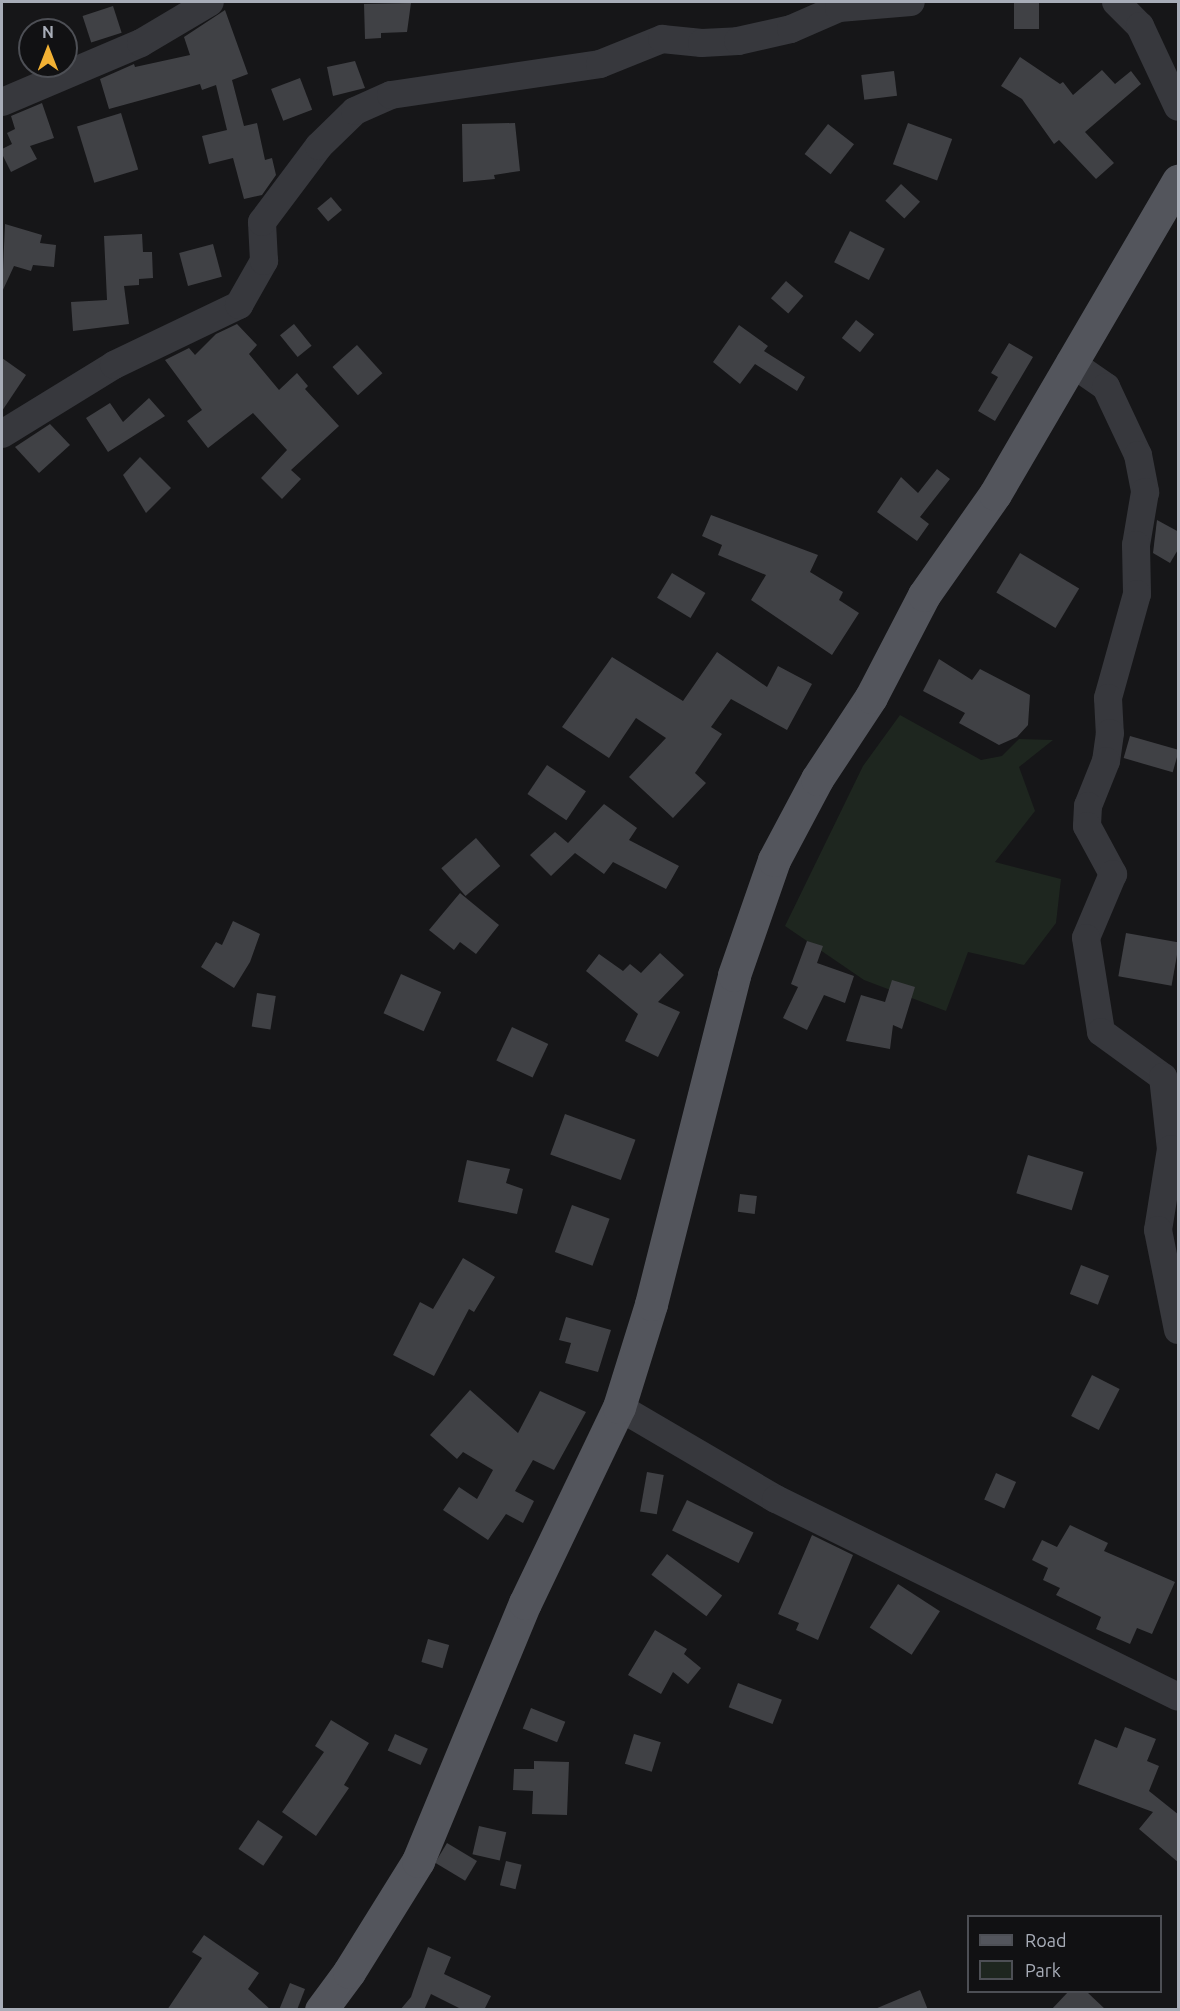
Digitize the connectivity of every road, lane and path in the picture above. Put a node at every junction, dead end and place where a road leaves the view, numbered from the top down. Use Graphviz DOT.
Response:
graph roads {
  1 [pos="210,2"];
  2 [pos="911,2"];
  3 [pos="1116,2"];
  4 [pos="2,102"];
  5 [pos="1179,106"];
  6 [pos="1179,181"];
  7 [pos="1070,362"];
  8 [pos="2,434"];
  9 [pos="1179,1330"];
  10 [pos="619,1407"];
  11 [pos="1179,1696"];
  12 [pos="321,2010"];
  1 -- 4 [label="street"];
  2 -- 8 [label="street"];
  3 -- 5 [label="street"];
  6 -- 7 [label="main road"];
  7 -- 9 [label="street"];
  7 -- 10 [label="main road"];
  10 -- 11 [label="street"];
  10 -- 12 [label="main road"];
}
